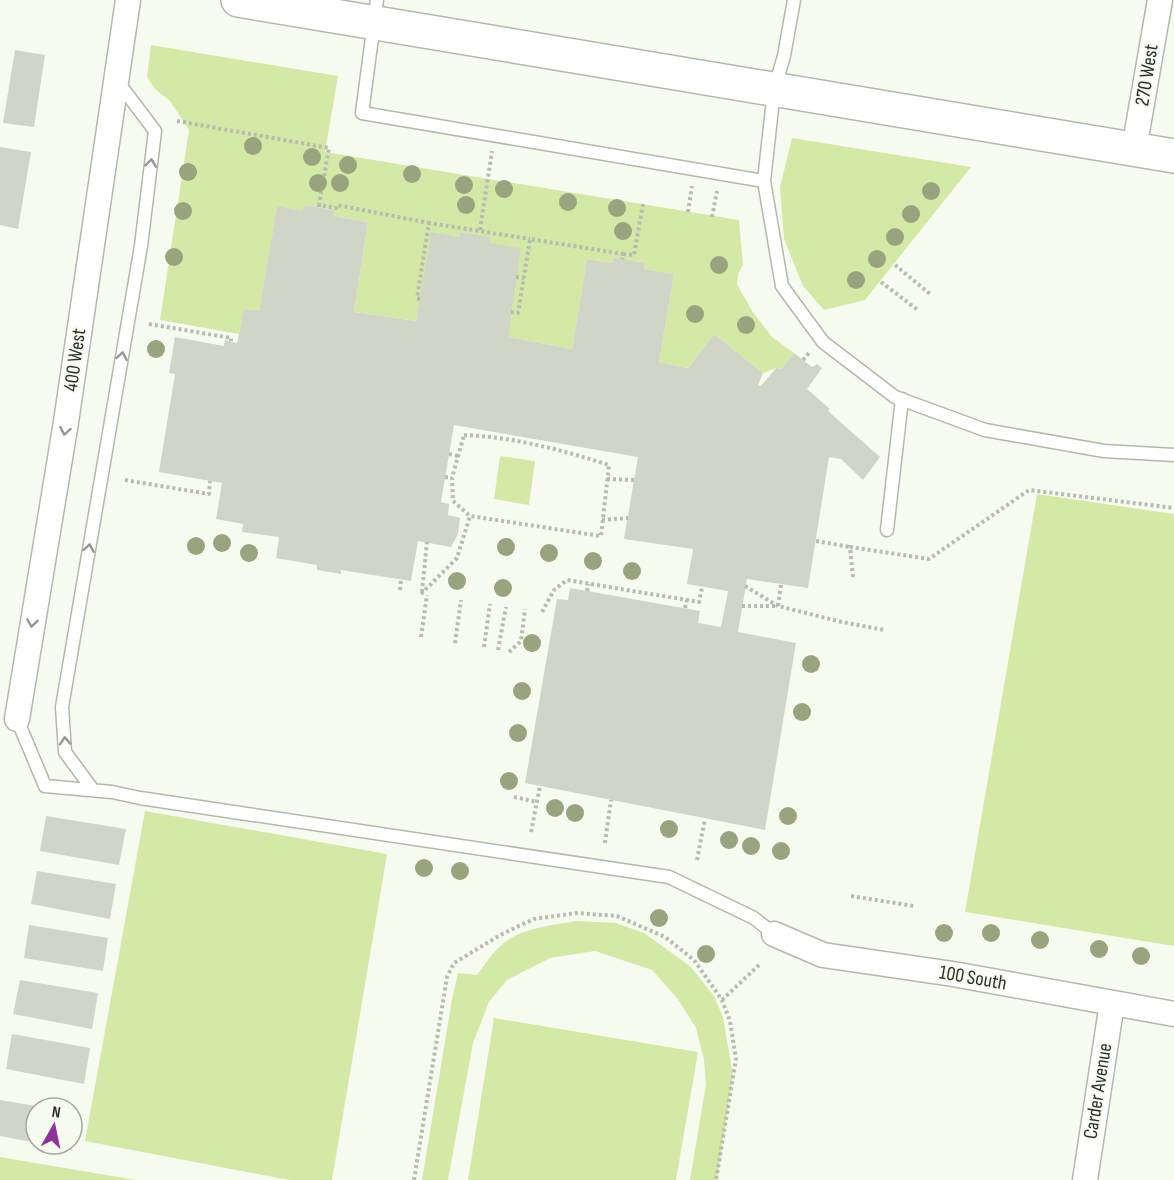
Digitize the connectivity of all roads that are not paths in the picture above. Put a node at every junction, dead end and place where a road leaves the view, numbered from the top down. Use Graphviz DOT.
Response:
graph roads {
  1 [pos="128,0"];
  2 [pos="238,0"];
  3 [pos="794,0"];
  4 [pos="1160,0"];
  5 [pos="376,12"];
  6 [pos="117,81"];
  7 [pos="774,90"];
  8 [pos="1134,149"];
  9 [pos="1174,156"];
  10 [pos="765,181"];
  11 [pos="902,399"];
  12 [pos="1174,455"];
  13 [pos="887,530"];
  14 [pos="17,719"];
  15 [pos="93,790"];
  16 [pos="774,934"];
  17 [pos="1112,1003"];
  18 [pos="1174,1014"];
  19 [pos="1085,1180"];
  1 -- 6 [label="street, 400 West"];
  2 -- 5 [label="street"];
  3 -- 7 [label="lane"];
  4 -- 8 [label="street, 270 West"];
  5 -- 7 [label="street"];
  5 -- 10 [label="lane"];
  6 -- 14 [label="street, 400 West, one-way"];
  15 -- 6 [label="lane, one-way"];
  7 -- 8 [label="street"];
  7 -- 10 [label="lane"];
  8 -- 9 [label="street"];
  10 -- 11 [label="lane"];
  11 -- 12 [label="lane"];
  11 -- 13 [label="lane"];
  14 -- 15 [label="lane"];
  15 -- 16 [label="lane"];
  16 -- 17 [label="street, 100 South"];
  17 -- 18 [label="street, 100 South"];
  17 -- 19 [label="street, Carder Avenue"];
}
